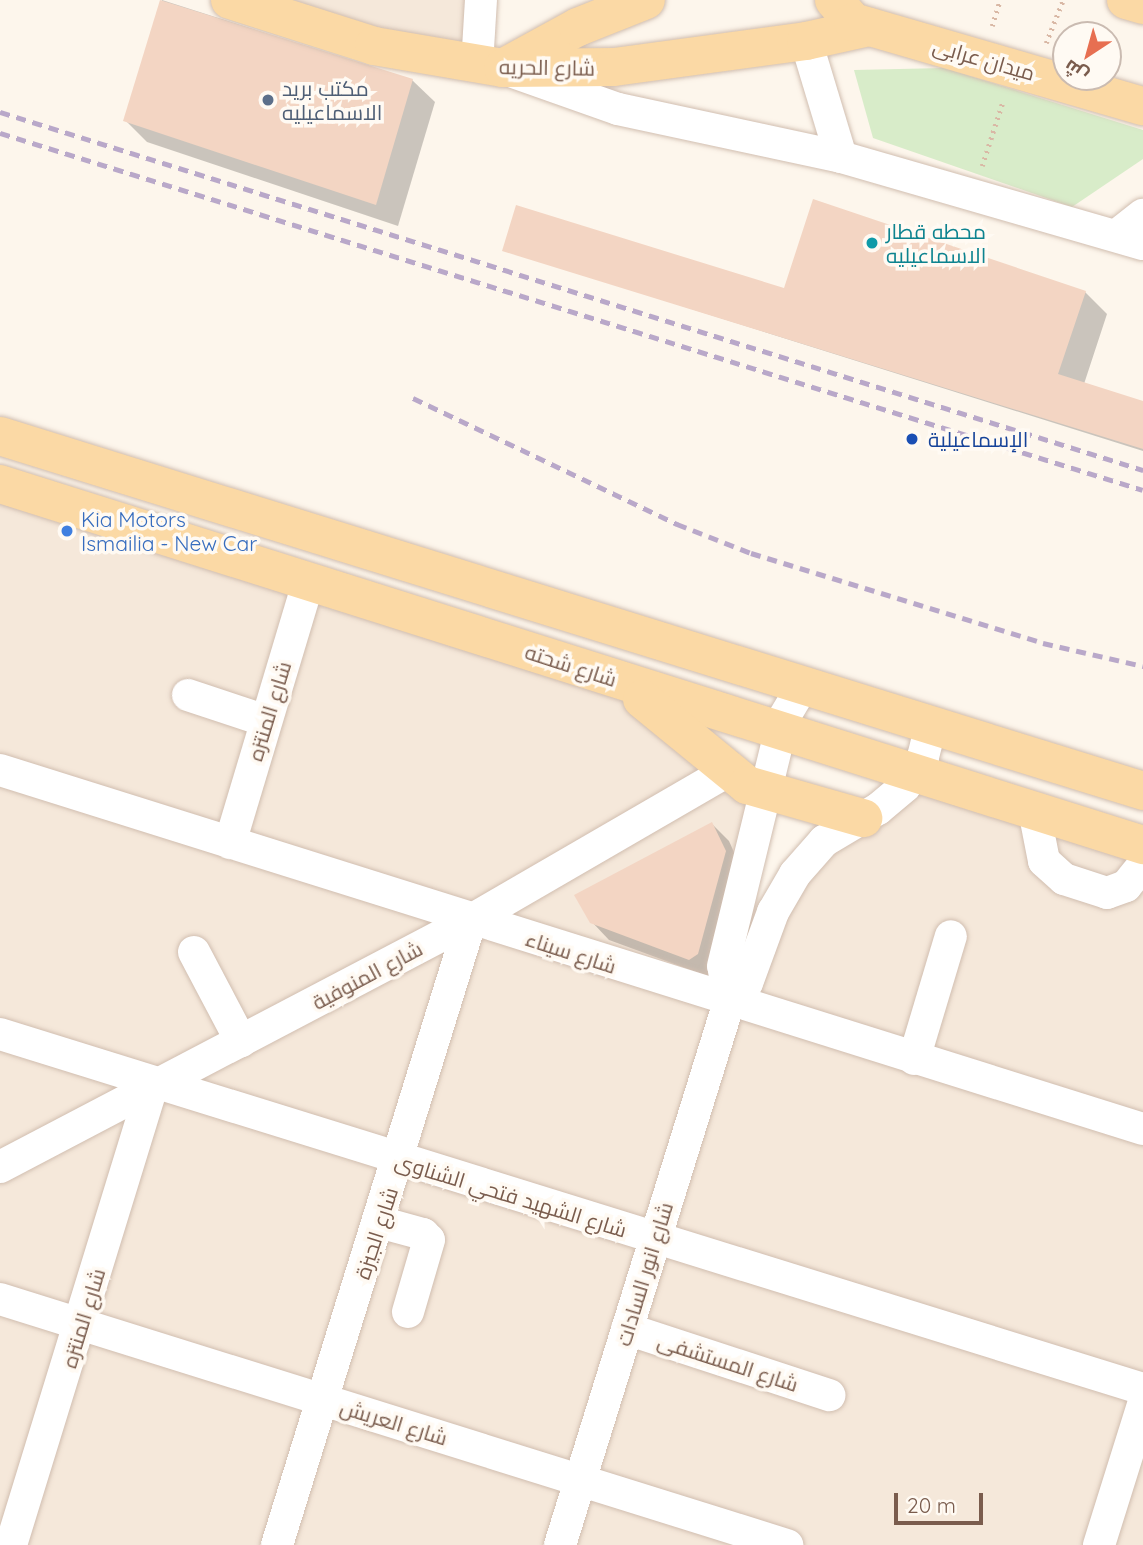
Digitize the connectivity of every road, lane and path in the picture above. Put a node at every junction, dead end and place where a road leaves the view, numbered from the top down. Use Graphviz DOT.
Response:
graph roads {
  1 [pos="230,0"];
  2 [pos="481,0"];
  3 [pos="646,0"];
  4 [pos="834,0"];
  5 [pos="1063,0"];
  6 [pos="1126,0"];
  7 [pos="1143,5"];
  8 [pos="869,27"];
  9 [pos="806,41"];
  10 [pos="490,66"];
  11 [pos="1024,70"];
  12 [pos="1143,106"];
  13 [pos="841,157"];
  14 [pos="972,194"];
  15 [pos="1143,215"];
  16 [pos="1130,240"];
  17 [pos="0,436"];
  18 [pos="0,484"];
  19 [pos="309,580"];
  20 [pos="618,681"];
  21 [pos="802,687"];
  22 [pos="188,695"];
  23 [pos="267,721"];
  24 [pos="931,726"];
  25 [pos="780,731"];
  26 [pos="0,770"];
  27 [pos="728,771"];
  28 [pos="915,772"];
  29 [pos="1143,790"];
  30 [pos="766,793"];
  31 [pos="1034,810"];
  32 [pos="863,818"];
  33 [pos="230,843"];
  34 [pos="1143,845"];
  35 [pos="1143,865"];
  36 [pos="471,920"];
  37 [pos="951,936"];
  38 [pos="194,952"];
  39 [pos="729,1002"];
  40 [pos="0,1034"];
  41 [pos="241,1041"];
  42 [pos="914,1059"];
  43 [pos="155,1087"];
  44 [pos="1143,1129"];
  45 [pos="399,1160"];
  46 [pos="0,1167"];
  47 [pos="379,1222"];
  48 [pos="655,1239"];
  49 [pos="0,1299"];
  50 [pos="408,1312"];
  51 [pos="82,1324"];
  52 [pos="627,1329"];
  53 [pos="1143,1390"];
  54 [pos="830,1395"];
  55 [pos="323,1399"];
  56 [pos="1143,1405"];
  57 [pos="580,1480"];
  58 [pos="11,1545"];
  59 [pos="277,1545"];
  60 [pos="560,1545"];
  61 [pos="787,1545"];
  62 [pos="1099,1545"];
  1 -- 10 [label="main road, شارع الحريه"];
  2 -- 10 [label="street"];
  3 -- 10 [label="main road"];
  4 -- 8 [label="main road, ميدان عرابى"];
  5 -- 11 [label="path"];
  6 -- 7 [label="main road"];
  8 -- 9 [label="main road, شارع الحريه"];
  8 -- 11 [label="main road, ميدان عرابى"];
  9 -- 10 [label="main road, شارع الحريه"];
  9 -- 13 [label="street"];
  10 -- 13 [label="street"];
  11 -- 12 [label="main road, ميدان عرابى"];
  11 -- 14 [label="path"];
  13 -- 14 [label="street"];
  14 -- 16 [label="street"];
  15 -- 16 [label="street"];
  17 -- 21 [label="main road"];
  18 -- 19 [label="main road, شارع شحته"];
  19 -- 20 [label="main road, شارع شحته"];
  19 -- 23 [label="street, شارع المنتزه"];
  20 -- 25 [label="main road, شارع شحته"];
  20 -- 27 [label="main road"];
  21 -- 24 [label="main road"];
  21 -- 25 [label="street, شارع انور السادات"];
  22 -- 23 [label="street"];
  23 -- 33 [label="street, شارع المنتزه"];
  24 -- 28 [label="street, شارع انور السادات"];
  24 -- 29 [label="main road"];
  25 -- 28 [label="main road, شارع شحته"];
  25 -- 30 [label="street, شارع انور السادات"];
  26 -- 33 [label="street, شارع سيناء"];
  27 -- 30 [label="main road"];
  27 -- 36 [label="street, شارع المنوفية"];
  28 -- 31 [label="main road, شارع شحته"];
  28 -- 32 [label="street, شارع انور السادات"];
  30 -- 32 [label="main road"];
  30 -- 39 [label="street, شارع انور السادات"];
  31 -- 34 [label="main road, شارع شحته"];
  31 -- 35 [label="street"];
  32 -- 39 [label="street, شارع انور السادات"];
  33 -- 36 [label="street, شارع سيناء"];
  36 -- 39 [label="street, شارع سيناء"];
  36 -- 41 [label="street, شارع المنوفية"];
  36 -- 45 [label="street, شارع الجيزة"];
  37 -- 42 [label="street"];
  38 -- 41 [label="street"];
  39 -- 42 [label="street, شارع سيناء"];
  39 -- 48 [label="street, شارع انور السادات"];
  40 -- 43 [label="street, شارع الشهيد فتحي الشناوى"];
  41 -- 43 [label="street, شارع المنوفية"];
  42 -- 44 [label="street, شارع سيناء"];
  43 -- 45 [label="street, شارع الشهيد فتحي الشناوى"];
  43 -- 46 [label="street, شارع المنوفية"];
  43 -- 51 [label="street, شارع المنتزه"];
  45 -- 47 [label="street, شارع الجيزة"];
  45 -- 48 [label="street, شارع الشهيد فتحي الشناوى"];
  47 -- 50 [label="street"];
  47 -- 55 [label="street, شارع الجيزة"];
  48 -- 52 [label="street, شارع انور السادات"];
  48 -- 53 [label="street, شارع الشهيد فتحي الشناوى"];
  49 -- 51 [label="street, شارع العريش"];
  51 -- 55 [label="street, شارع العريش"];
  51 -- 58 [label="street, شارع المنتزه"];
  52 -- 54 [label="street, شارع المستشفى"];
  52 -- 57 [label="street, شارع انور السادات"];
  55 -- 57 [label="street, شارع العريش"];
  55 -- 59 [label="street, شارع الجيزة"];
  56 -- 62 [label="street"];
  57 -- 60 [label="street, شارع انور السادات"];
  57 -- 61 [label="street, شارع العريش"];
}
